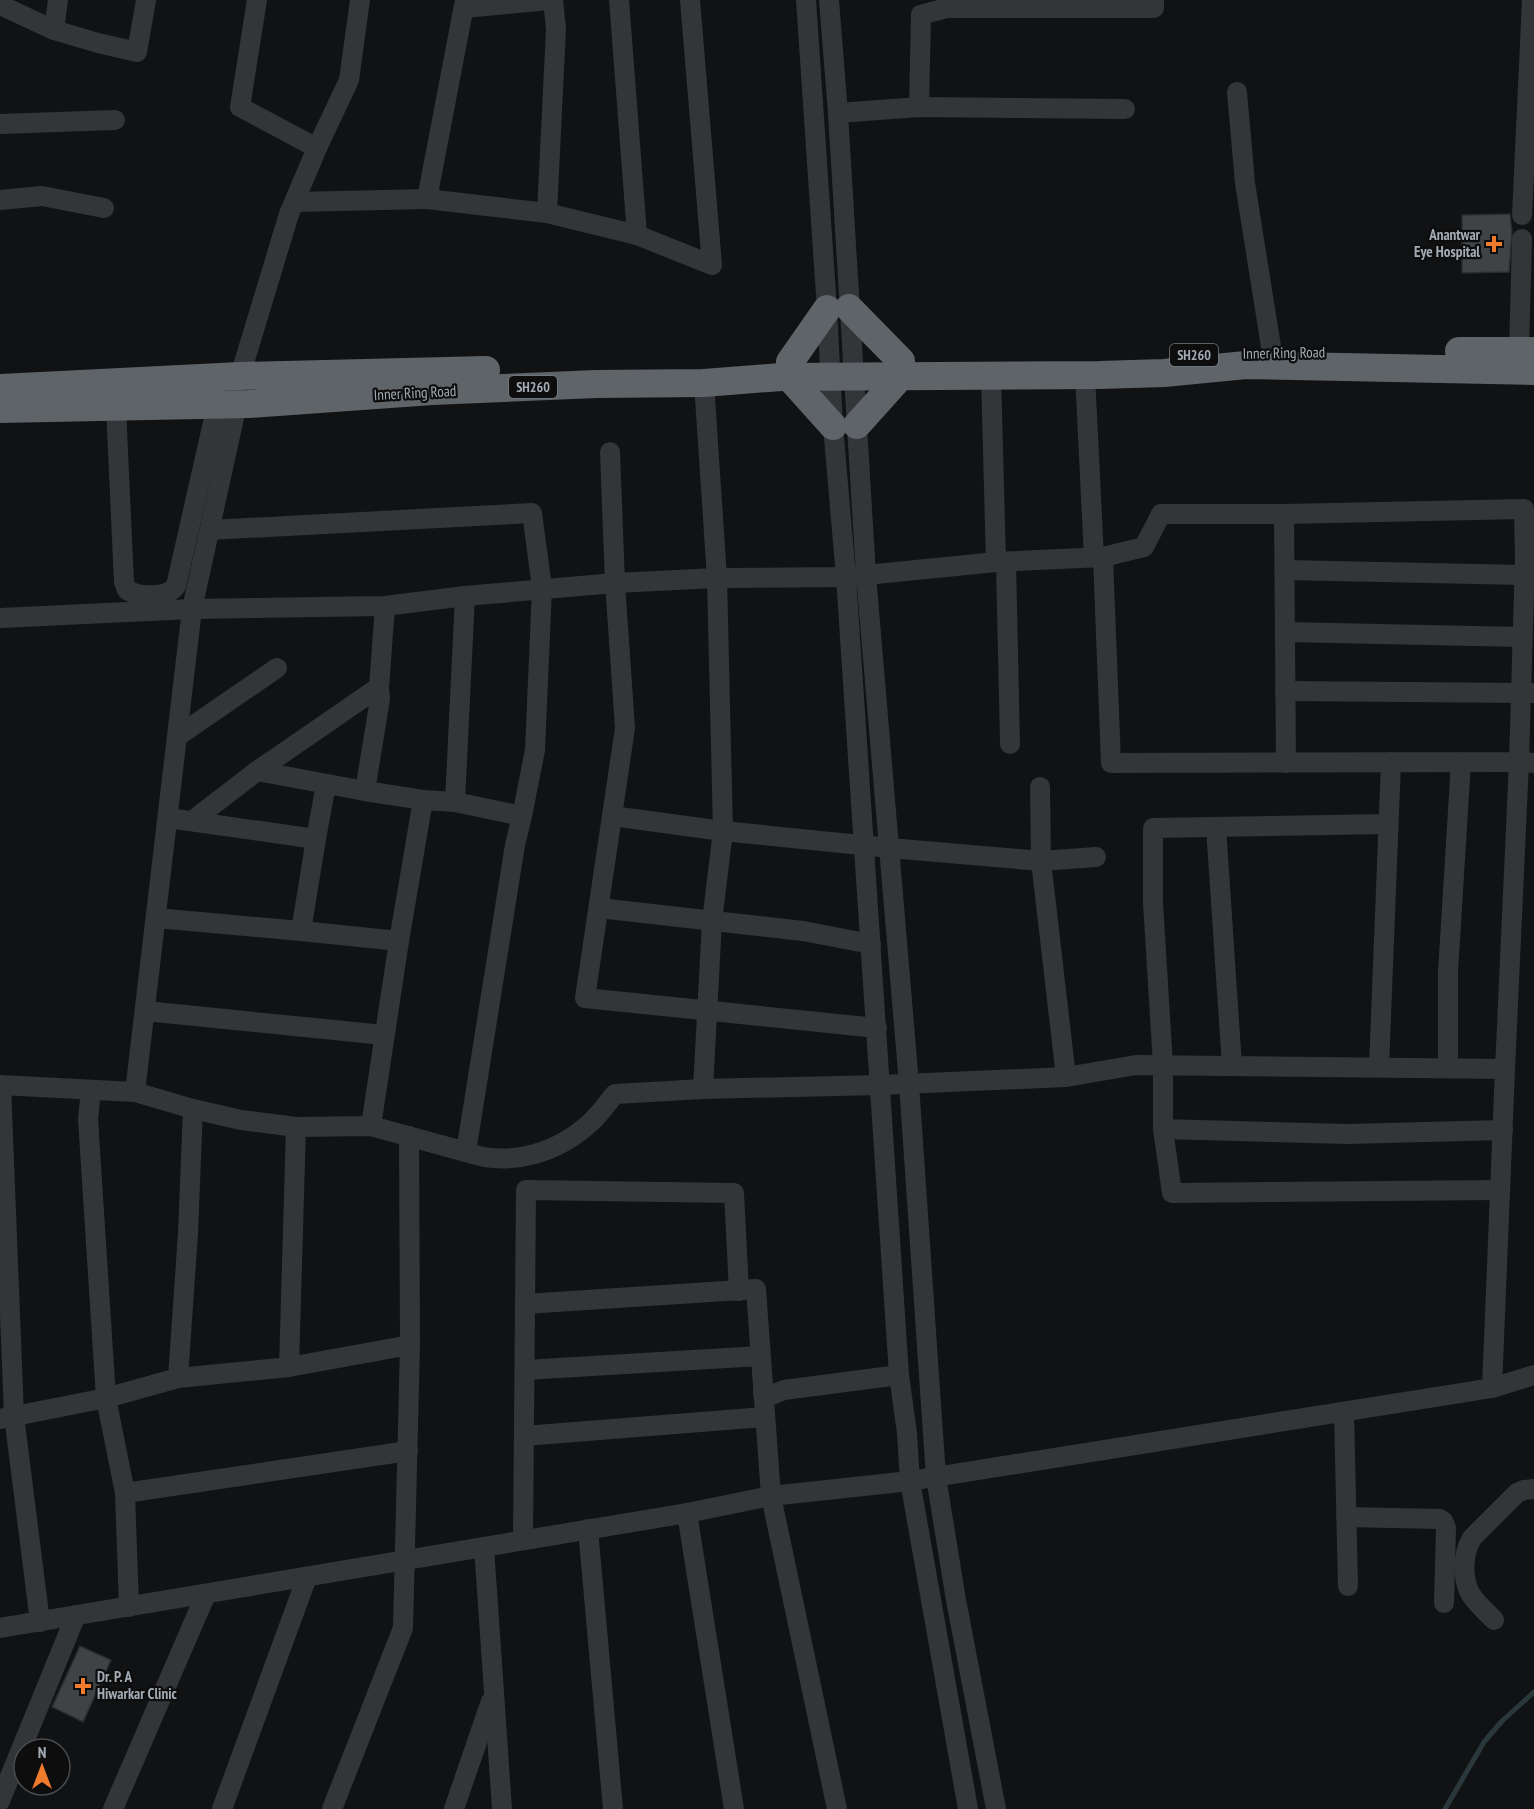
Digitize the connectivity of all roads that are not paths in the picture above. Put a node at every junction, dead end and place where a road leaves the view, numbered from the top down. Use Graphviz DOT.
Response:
graph roads {
  1 [pos="58,0"];
  2 [pos="146,0"];
  3 [pos="257,0"];
  4 [pos="360,0"];
  5 [pos="551,0"];
  6 [pos="619,0"];
  7 [pos="690,0"];
  8 [pos="806,0"];
  9 [pos="829,0"];
  10 [pos="1154,0"];
  11 [pos="1532,0"];
  12 [pos="465,4"];
  13 [pos="946,4"];
  14 [pos="0,5"];
  15 [pos="54,30"];
  16 [pos="1237,92"];
  17 [pos="919,107"];
  18 [pos="1125,109"];
  19 [pos="838,113"];
  20 [pos="115,120"];
  21 [pos="0,124"];
  22 [pos="317,148"];
  23 [pos="427,199"];
  24 [pos="0,200"];
  25 [pos="294,202"];
  26 [pos="104,208"];
  27 [pos="547,213"];
  28 [pos="1522,215"];
  29 [pos="637,235"];
  30 [pos="1522,239"];
  31 [pos="838,308"];
  32 [pos="1272,353"];
  33 [pos="1529,358"];
  34 [pos="842,368"];
  35 [pos="789,369"];
  36 [pos="901,369"];
  37 [pos="991,375"];
  38 [pos="1085,375"];
  39 [pos="240,376"];
  40 [pos="704,382"];
  41 [pos="0,388"];
  42 [pos="227,404"];
  43 [pos="116,407"];
  44 [pos="0,409"];
  45 [pos="845,426"];
  46 [pos="610,452"];
  47 [pos="1284,514"];
  48 [pos="210,530"];
  49 [pos="1099,557"];
  50 [pos="1001,562"];
  51 [pos="1528,564"];
  52 [pos="1285,570"];
  53 [pos="866,575"];
  54 [pos="846,577"];
  55 [pos="717,578"];
  56 [pos="615,583"];
  57 [pos="542,588"];
  58 [pos="465,596"];
  59 [pos="385,606"];
  60 [pos="192,609"];
  61 [pos="0,618"];
  62 [pos="1285,632"];
  63 [pos="1522,637"];
  64 [pos="277,668"];
  65 [pos="379,687"];
  66 [pos="1286,692"];
  67 [pos="1527,693"];
  68 [pos="178,736"];
  69 [pos="1010,744"];
  70 [pos="1391,762"];
  71 [pos="1461,762"];
  72 [pos="1526,762"];
  73 [pos="1286,763"];
  74 [pos="257,771"];
  75 [pos="326,784"];
  76 [pos="1040,787"];
  77 [pos="365,791"];
  78 [pos="423,800"];
  79 [pos="455,802"];
  80 [pos="522,816"];
  81 [pos="612,816"];
  82 [pos="168,818"];
  83 [pos="192,821"];
  84 [pos="1388,824"];
  85 [pos="1216,827"];
  86 [pos="723,831"];
  87 [pos="316,839"];
  88 [pos="864,846"];
  89 [pos="890,848"];
  90 [pos="1096,857"];
  91 [pos="1041,861"];
  92 [pos="599,908"];
  93 [pos="156,918"];
  94 [pos="712,921"];
  95 [pos="301,931"];
  96 [pos="399,940"];
  97 [pos="871,944"];
  98 [pos="146,1011"];
  99 [pos="708,1011"];
  100 [pos="877,1028"];
  101 [pos="384,1035"];
  102 [pos="1163,1065"];
  103 [pos="1232,1066"];
  104 [pos="1379,1067"];
  105 [pos="1448,1068"];
  106 [pos="1505,1069"];
  107 [pos="1066,1077"];
  108 [pos="909,1084"];
  109 [pos="0,1085"];
  110 [pos="880,1085"];
  111 [pos="703,1089"];
  112 [pos="91,1090"];
  113 [pos="135,1092"];
  114 [pos="193,1109"];
  115 [pos="371,1126"];
  116 [pos="296,1127"];
  117 [pos="1163,1129"];
  118 [pos="1503,1130"];
  119 [pos="409,1136"];
  120 [pos="466,1152"];
  121 [pos="1500,1190"];
  122 [pos="739,1291"];
  123 [pos="525,1304"];
  124 [pos="410,1345"];
  125 [pos="760,1356"];
  126 [pos="289,1366"];
  127 [pos="525,1370"];
  128 [pos="899,1375"];
  129 [pos="1534,1375"];
  130 [pos="178,1378"];
  131 [pos="1492,1388"];
  132 [pos="763,1393"];
  133 [pos="106,1398"];
  134 [pos="1344,1412"];
  135 [pos="7,1417"];
  136 [pos="765,1418"];
  137 [pos="524,1436"];
  138 [pos="408,1450"];
  139 [pos="936,1477"];
  140 [pos="910,1481"];
  141 [pos="1534,1489"];
  142 [pos="125,1493"];
  143 [pos="771,1496"];
  144 [pos="687,1513"];
  145 [pos="1346,1517"];
  146 [pos="588,1529"];
  147 [pos="523,1540"];
  148 [pos="484,1547"];
  149 [pos="406,1560"];
  150 [pos="306,1577"];
  151 [pos="1348,1586"];
  152 [pos="206,1594"];
  153 [pos="1444,1603"];
  154 [pos="129,1606"];
  155 [pos="76,1615"];
  156 [pos="1494,1620"];
  157 [pos="40,1622"];
  158 [pos="0,1628"];
  159 [pos="494,1694"];
  160 [pos="0,1801"];
  161 [pos="113,1809"];
  162 [pos="222,1809"];
  163 [pos="332,1809"];
  164 [pos="454,1809"];
  165 [pos="502,1809"];
  166 [pos="613,1809"];
  167 [pos="734,1809"];
  168 [pos="837,1809"];
  169 [pos="968,1809"];
  170 [pos="996,1809"];
  1 -- 15 [label="street"];
  2 -- 15 [label="street"];
  3 -- 22 [label="street"];
  4 -- 22 [label="street"];
  5 -- 12 [label="street"];
  5 -- 27 [label="street"];
  6 -- 29 [label="street"];
  7 -- 29 [label="street"];
  8 -- 31 [label="street"];
  9 -- 19 [label="street"];
  10 -- 13 [label="street"];
  11 -- 28 [label="street"];
  12 -- 23 [label="street"];
  13 -- 17 [label="street"];
  14 -- 15 [label="street"];
  16 -- 32 [label="street"];
  17 -- 18 [label="street"];
  17 -- 19 [label="street"];
  19 -- 31 [label="street"];
  20 -- 21 [label="street"];
  22 -- 25 [label="street"];
  23 -- 25 [label="street"];
  23 -- 27 [label="street"];
  24 -- 26 [label="street"];
  25 -- 39 [label="street"];
  27 -- 29 [label="street"];
  30 -- 33 [label="street"];
  31 -- 34 [label="street"];
  31 -- 35 [label="highway"];
  31 -- 36 [label="highway"];
  32 -- 33 [label="highway, Inner Ring Road / SH260"];
  32 -- 36 [label="highway, Inner Ring Road / SH260"];
  33 -- 38 [label="highway, Inner Ring Road"];
  34 -- 35 [label="highway, Inner Ring Road / SH260"];
  34 -- 36 [label="highway, Inner Ring Road"];
  34 -- 45 [label="street"];
  35 -- 39 [label="highway, Inner Ring Road / SH260"];
  35 -- 40 [label="highway, Inner Ring Road / SH260"];
  35 -- 45 [label="highway"];
  36 -- 37 [label="highway, Inner Ring Road"];
  36 -- 45 [label="highway"];
  37 -- 38 [label="highway, Inner Ring Road"];
  37 -- 50 [label="street"];
  38 -- 49 [label="street"];
  39 -- 41 [label="highway, Inner Ring Road / SH260"];
  40 -- 42 [label="highway, Inner Ring Road / SH260"];
  40 -- 55 [label="street"];
  42 -- 43 [label="highway, Inner Ring Road"];
  42 -- 43 [label="street"];
  42 -- 48 [label="street"];
  43 -- 44 [label="highway, Inner Ring Road"];
  45 -- 53 [label="street"];
  45 -- 54 [label="street"];
  46 -- 56 [label="street"];
  47 -- 49 [label="street"];
  47 -- 51 [label="street"];
  47 -- 52 [label="street"];
  48 -- 57 [label="street"];
  48 -- 60 [label="street"];
  49 -- 50 [label="street"];
  49 -- 73 [label="street"];
  50 -- 53 [label="street"];
  50 -- 69 [label="street"];
  51 -- 52 [label="street"];
  51 -- 63 [label="street"];
  52 -- 62 [label="street"];
  53 -- 54 [label="street"];
  53 -- 89 [label="street"];
  54 -- 55 [label="street"];
  54 -- 88 [label="street"];
  55 -- 56 [label="street"];
  55 -- 86 [label="street"];
  56 -- 57 [label="street"];
  56 -- 81 [label="street"];
  57 -- 58 [label="street"];
  57 -- 80 [label="street"];
  58 -- 59 [label="street"];
  58 -- 79 [label="street"];
  59 -- 60 [label="street"];
  59 -- 65 [label="street"];
  60 -- 61 [label="street"];
  60 -- 68 [label="street"];
  62 -- 63 [label="street"];
  62 -- 66 [label="street"];
  63 -- 67 [label="street"];
  64 -- 68 [label="street"];
  65 -- 74 [label="street"];
  65 -- 77 [label="street"];
  66 -- 67 [label="street"];
  66 -- 73 [label="street"];
  67 -- 72 [label="street"];
  68 -- 82 [label="street"];
  70 -- 71 [label="street"];
  70 -- 73 [label="street"];
  70 -- 84 [label="street"];
  71 -- 72 [label="street"];
  71 -- 105 [label="street"];
  72 -- 106 [label="street"];
  74 -- 75 [label="street"];
  74 -- 83 [label="street"];
  75 -- 77 [label="street"];
  75 -- 87 [label="street"];
  76 -- 91 [label="street"];
  77 -- 78 [label="street"];
  78 -- 79 [label="street"];
  78 -- 96 [label="street"];
  79 -- 80 [label="street"];
  80 -- 120 [label="street"];
  81 -- 86 [label="street"];
  81 -- 92 [label="street"];
  82 -- 83 [label="street"];
  82 -- 93 [label="street"];
  83 -- 87 [label="street"];
  84 -- 85 [label="street"];
  84 -- 104 [label="street"];
  85 -- 102 [label="street"];
  85 -- 103 [label="street"];
  86 -- 88 [label="street"];
  86 -- 94 [label="street"];
  87 -- 95 [label="street"];
  88 -- 89 [label="street"];
  88 -- 97 [label="street"];
  89 -- 91 [label="street"];
  89 -- 108 [label="street"];
  90 -- 91 [label="street"];
  91 -- 107 [label="street"];
  92 -- 94 [label="street"];
  92 -- 99 [label="street"];
  93 -- 95 [label="street"];
  93 -- 98 [label="street"];
  94 -- 97 [label="street"];
  94 -- 99 [label="street"];
  95 -- 96 [label="street"];
  96 -- 101 [label="street"];
  97 -- 100 [label="street"];
  98 -- 101 [label="street"];
  98 -- 113 [label="street"];
  99 -- 100 [label="street"];
  99 -- 111 [label="street"];
  100 -- 110 [label="street"];
  101 -- 115 [label="street"];
  102 -- 103 [label="street"];
  102 -- 107 [label="street"];
  102 -- 117 [label="street"];
  103 -- 104 [label="street"];
  104 -- 105 [label="street"];
  105 -- 106 [label="street"];
  106 -- 118 [label="street"];
  107 -- 108 [label="street"];
  108 -- 110 [label="street"];
  108 -- 139 [label="street"];
  109 -- 112 [label="street"];
  109 -- 135 [label="street"];
  110 -- 111 [label="street"];
  110 -- 128 [label="street"];
  111 -- 120 [label="street"];
  112 -- 113 [label="street"];
  112 -- 133 [label="street"];
  113 -- 114 [label="street"];
  114 -- 116 [label="street"];
  114 -- 130 [label="street"];
  115 -- 116 [label="street"];
  115 -- 119 [label="street"];
  116 -- 126 [label="street"];
  117 -- 118 [label="street"];
  117 -- 121 [label="street"];
  118 -- 121 [label="street"];
  119 -- 120 [label="street"];
  119 -- 124 [label="street"];
  121 -- 131 [label="street"];
  122 -- 123 [label="street"];
  122 -- 123 [label="street"];
  122 -- 125 [label="street"];
  123 -- 127 [label="street"];
  124 -- 126 [label="street"];
  124 -- 138 [label="street"];
  125 -- 127 [label="street"];
  125 -- 132 [label="street"];
  126 -- 130 [label="street"];
  127 -- 137 [label="street"];
  128 -- 132 [label="street"];
  128 -- 140 [label="street"];
  129 -- 131 [label="street"];
  130 -- 133 [label="street"];
  131 -- 134 [label="street"];
  132 -- 136 [label="street"];
  133 -- 135 [label="street"];
  133 -- 142 [label="street"];
  134 -- 139 [label="street"];
  134 -- 145 [label="street"];
  135 -- 157 [label="street"];
  136 -- 137 [label="street"];
  136 -- 143 [label="street"];
  137 -- 147 [label="street"];
  138 -- 142 [label="street"];
  138 -- 149 [label="street"];
  139 -- 140 [label="street"];
  139 -- 170 [label="street"];
  140 -- 143 [label="street"];
  140 -- 169 [label="street"];
  141 -- 156 [label="street"];
  142 -- 154 [label="street"];
  143 -- 144 [label="street"];
  143 -- 168 [label="street"];
  144 -- 146 [label="street"];
  144 -- 167 [label="street"];
  145 -- 151 [label="street"];
  145 -- 153 [label="street"];
  146 -- 147 [label="street"];
  146 -- 166 [label="street"];
  147 -- 148 [label="street"];
  148 -- 149 [label="street"];
  148 -- 159 [label="street"];
  149 -- 150 [label="street"];
  149 -- 163 [label="street"];
  150 -- 152 [label="street"];
  150 -- 162 [label="street"];
  152 -- 154 [label="street"];
  152 -- 161 [label="street"];
  154 -- 155 [label="street"];
  155 -- 157 [label="street"];
  155 -- 160 [label="street"];
  157 -- 158 [label="street"];
  159 -- 164 [label="street"];
  159 -- 165 [label="street"];
}
